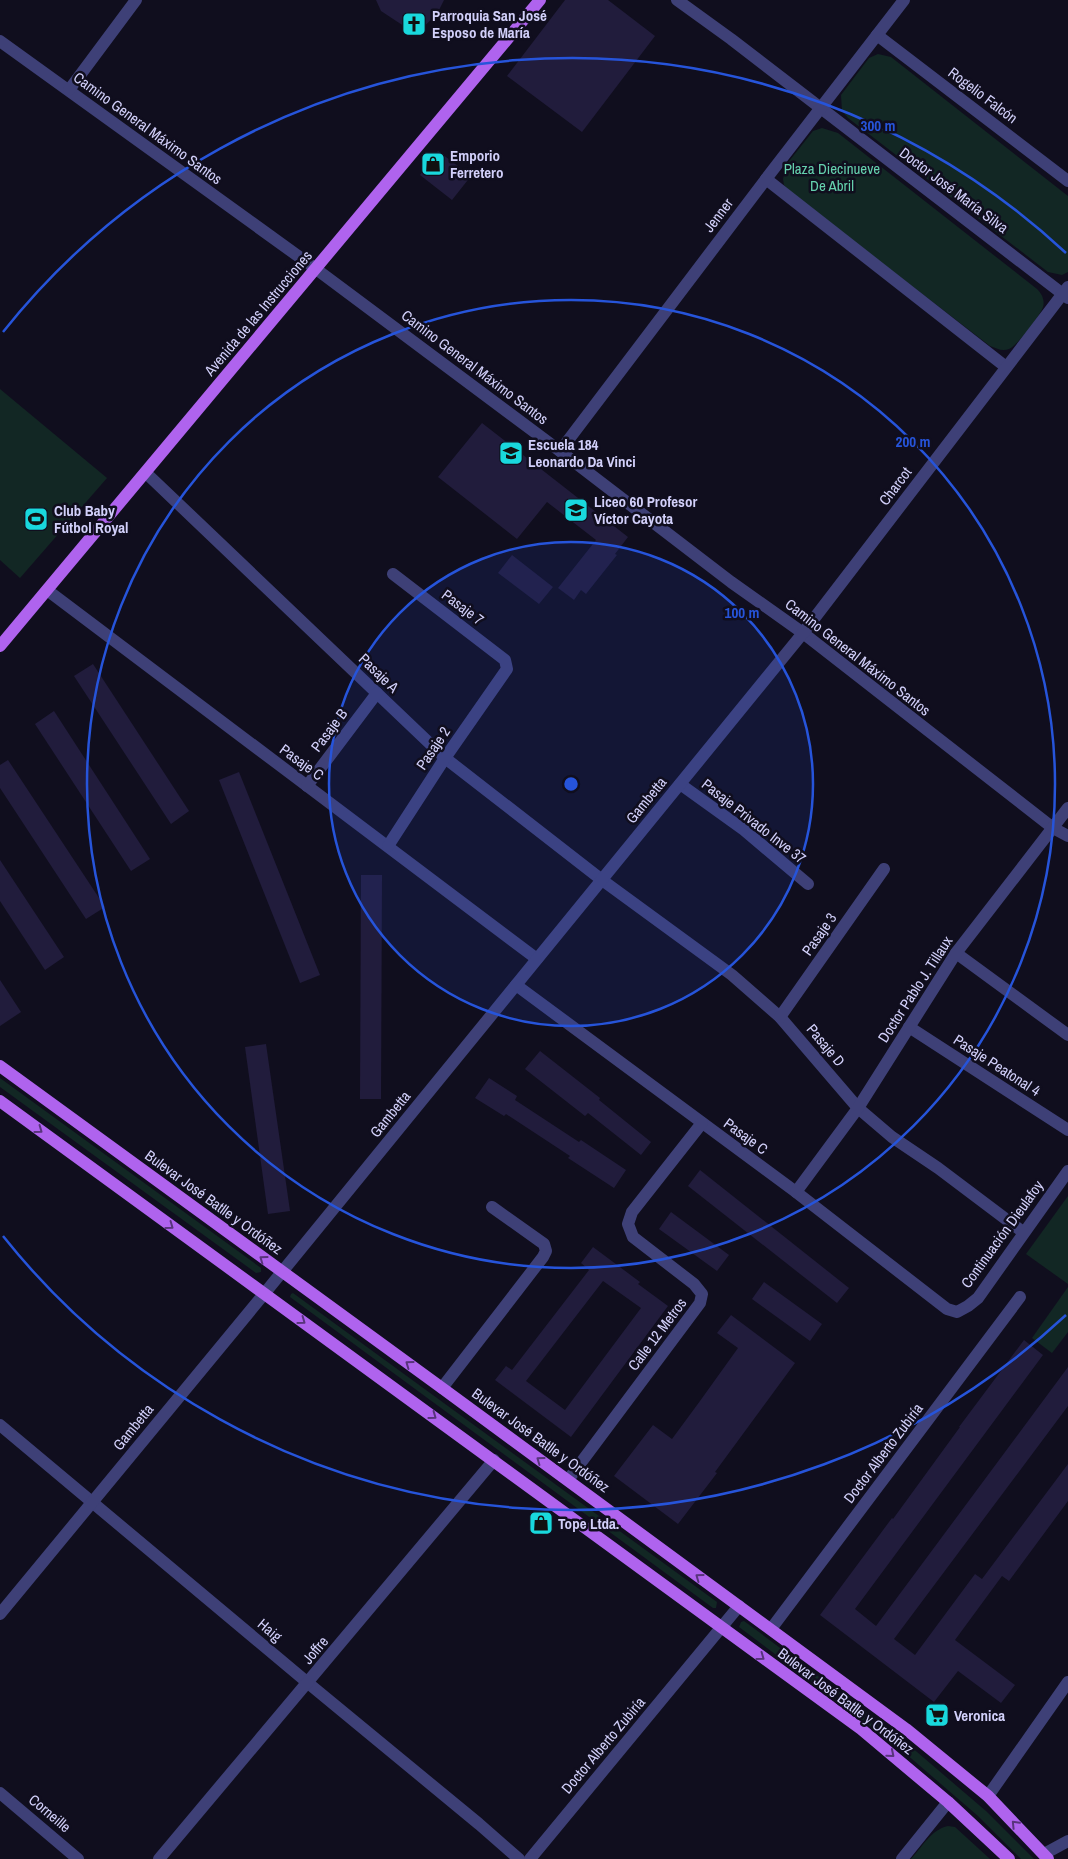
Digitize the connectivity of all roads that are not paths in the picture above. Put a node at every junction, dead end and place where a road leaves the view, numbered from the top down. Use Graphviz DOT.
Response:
graph roads {
  1 [pos="136,0"];
  2 [pos="540,0"];
  3 [pos="677,0"];
  4 [pos="904,0"];
  5 [pos="877,35"];
  6 [pos="0,41"];
  7 [pos="69,90"];
  8 [pos="820,108"];
  9 [pos="766,179"];
  10 [pos="1068,181"];
  11 [pos="316,269"];
  12 [pos="1066,293"];
  13 [pos="1006,367"];
  14 [pos="560,451"];
  15 [pos="146,473"];
  16 [pos="393,574"];
  17 [pos="48,590"];
  18 [pos="803,633"];
  19 [pos="0,646"];
  20 [pos="507,669"];
  21 [pos="377,693"];
  22 [pos="445,758"];
  23 [pos="680,784"];
  24 [pos="307,786"];
  25 [pos="1068,808"];
  26 [pos="1054,828"];
  27 [pos="1068,836"];
  28 [pos="388,846"];
  29 [pos="884,869"];
  30 [pos="602,880"];
  31 [pos="808,884"];
  32 [pos="956,953"];
  33 [pos="537,959"];
  34 [pos="516,985"];
  35 [pos="780,1017"];
  36 [pos="910,1027"];
  37 [pos="1068,1035"];
  38 [pos="0,1066"];
  39 [pos="0,1101"];
  40 [pos="858,1108"];
  41 [pos="702,1124"];
  42 [pos="1068,1130"];
  43 [pos="1068,1171"];
  44 [pos="796,1192"];
  45 [pos="492,1207"];
  46 [pos="1023,1232"];
  47 [pos="282,1272"];
  48 [pos="264,1294"];
  49 [pos="1020,1297"];
  50 [pos="957,1312"];
  51 [pos="442,1388"];
  52 [pos="0,1425"];
  53 [pos="494,1460"];
  54 [pos="568,1480"];
  55 [pos="93,1502"];
  56 [pos="738,1606"];
  57 [pos="0,1614"];
  58 [pos="721,1628"];
  59 [pos="771,1629"];
  60 [pos="1068,1682"];
  61 [pos="308,1683"];
  62 [pos="0,1793"];
  63 [pos="988,1796"];
  64 [pos="948,1802"];
  65 [pos="1068,1841"];
  66 [pos="1046,1857"];
  67 [pos="78,1859"];
  68 [pos="159,1859"];
  69 [pos="519,1859"];
  70 [pos="530,1859"];
  71 [pos="902,1859"];
  72 [pos="1009,1859"];
  1 -- 7 [label="street"];
  2 -- 11 [label="main road, Avenida de las Instrucciones"];
  3 -- 8 [label="street, Doctor José María Silva"];
  4 -- 5 [label="street, Jenner"];
  5 -- 8 [label="street, Jenner"];
  5 -- 10 [label="street, Rogelio Falcón"];
  6 -- 7 [label="street, Camino General Máximo Santos"];
  7 -- 11 [label="street, Camino General Máximo Santos"];
  8 -- 9 [label="street, Jenner"];
  8 -- 12 [label="street, Doctor José María Silva"];
  9 -- 13 [label="street"];
  9 -- 14 [label="street, Jenner"];
  11 -- 14 [label="street, Camino General Máximo Santos"];
  11 -- 15 [label="main road, Avenida de las Instrucciones"];
  12 -- 13 [label="street, Charcot"];
  13 -- 18 [label="street, Charcot"];
  14 -- 18 [label="street, Camino General Máximo Santos"];
  15 -- 17 [label="main road, Avenida de las Instrucciones"];
  15 -- 21 [label="street, Pasaje A"];
  16 -- 20 [label="street, Pasaje 7"];
  17 -- 19 [label="main road, Avenida de las Instrucciones"];
  17 -- 24 [label="street, Pasaje C"];
  18 -- 23 [label="street, Gambetta"];
  18 -- 26 [label="street, Camino General Máximo Santos"];
  20 -- 22 [label="street, Pasaje 2"];
  21 -- 22 [label="street, Pasaje A"];
  21 -- 24 [label="street, Pasaje B"];
  22 -- 28 [label="street, Pasaje 2"];
  22 -- 30 [label="street, Pasaje A"];
  23 -- 30 [label="street, Gambetta"];
  23 -- 31 [label="street, Pasaje Privado Inve 37"];
  24 -- 28 [label="street, Pasaje C"];
  25 -- 26 [label="street, Doctor Pablo J. Tillaux"];
  26 -- 27 [label="street, Camino General Máximo Santos"];
  26 -- 32 [label="street, Doctor Pablo J. Tillaux"];
  28 -- 33 [label="street, Pasaje C"];
  29 -- 35 [label="street, Pasaje 3"];
  30 -- 33 [label="street, Gambetta"];
  30 -- 35 [label="street, Pasaje D"];
  32 -- 36 [label="street, Doctor Pablo J. Tillaux"];
  32 -- 37 [label="street"];
  33 -- 34 [label="street, Gambetta"];
  34 -- 41 [label="street, Pasaje C"];
  34 -- 47 [label="street, Gambetta"];
  35 -- 40 [label="street, Pasaje D"];
  36 -- 40 [label="street, Doctor Pablo J. Tillaux"];
  36 -- 42 [label="street, Pasaje Peatonal 4"];
  47 -- 38 [label="main road, Bulevar José Batlle y Ordóñez, one-way"];
  39 -- 48 [label="main road, Bulevar José Batlle y Ordóñez, one-way"];
  40 -- 44 [label="street, Doctor Pablo J. Tillaux"];
  40 -- 46 [label="street, Pasaje D"];
  41 -- 44 [label="street, Pasaje C"];
  41 -- 54 [label="street, Calle 12 Metros"];
  43 -- 46 [label="street, Continuación Dieulafoy"];
  44 -- 50 [label="street, Pasaje C"];
  45 -- 51 [label="street"];
  46 -- 50 [label="street, Continuación Dieulafoy"];
  47 -- 48 [label="street, Gambetta"];
  51 -- 47 [label="main road, Bulevar José Batlle y Ordóñez, one-way"];
  48 -- 53 [label="main road, Bulevar José Batlle y Ordóñez, one-way"];
  48 -- 55 [label="street, Gambetta"];
  49 -- 59 [label="street, Doctor Alberto Zubiría"];
  54 -- 51 [label="main road, Bulevar José Batlle y Ordóñez, one-way"];
  52 -- 55 [label="street, Haig"];
  53 -- 58 [label="main road, Bulevar José Batlle y Ordóñez"];
  53 -- 61 [label="street, Joffre"];
  56 -- 54 [label="main road, Bulevar José Batlle y Ordóñez, one-way"];
  55 -- 57 [label="street, Gambetta"];
  55 -- 61 [label="street, Haig"];
  56 -- 58 [label="street, Doctor Alberto Zubiría"];
  56 -- 59 [label="main road, Bulevar José Batlle y Ordóñez"];
  58 -- 64 [label="main road, Bulevar José Batlle y Ordóñez, one-way"];
  58 -- 70 [label="street, Doctor Alberto Zubiría"];
  59 -- 63 [label="main road, Bulevar José Batlle y Ordóñez"];
  60 -- 63 [label="street"];
  61 -- 68 [label="street, Joffre"];
  61 -- 69 [label="street, Haig"];
  62 -- 67 [label="street, Corneille"];
  66 -- 63 [label="main road, Bulevar José Batlle y Ordóñez, one-way"];
  64 -- 71 [label="street"];
  64 -- 72 [label="main road, Bulevar José Batlle y Ordóñez"];
  65 -- 66 [label="street"];
}
